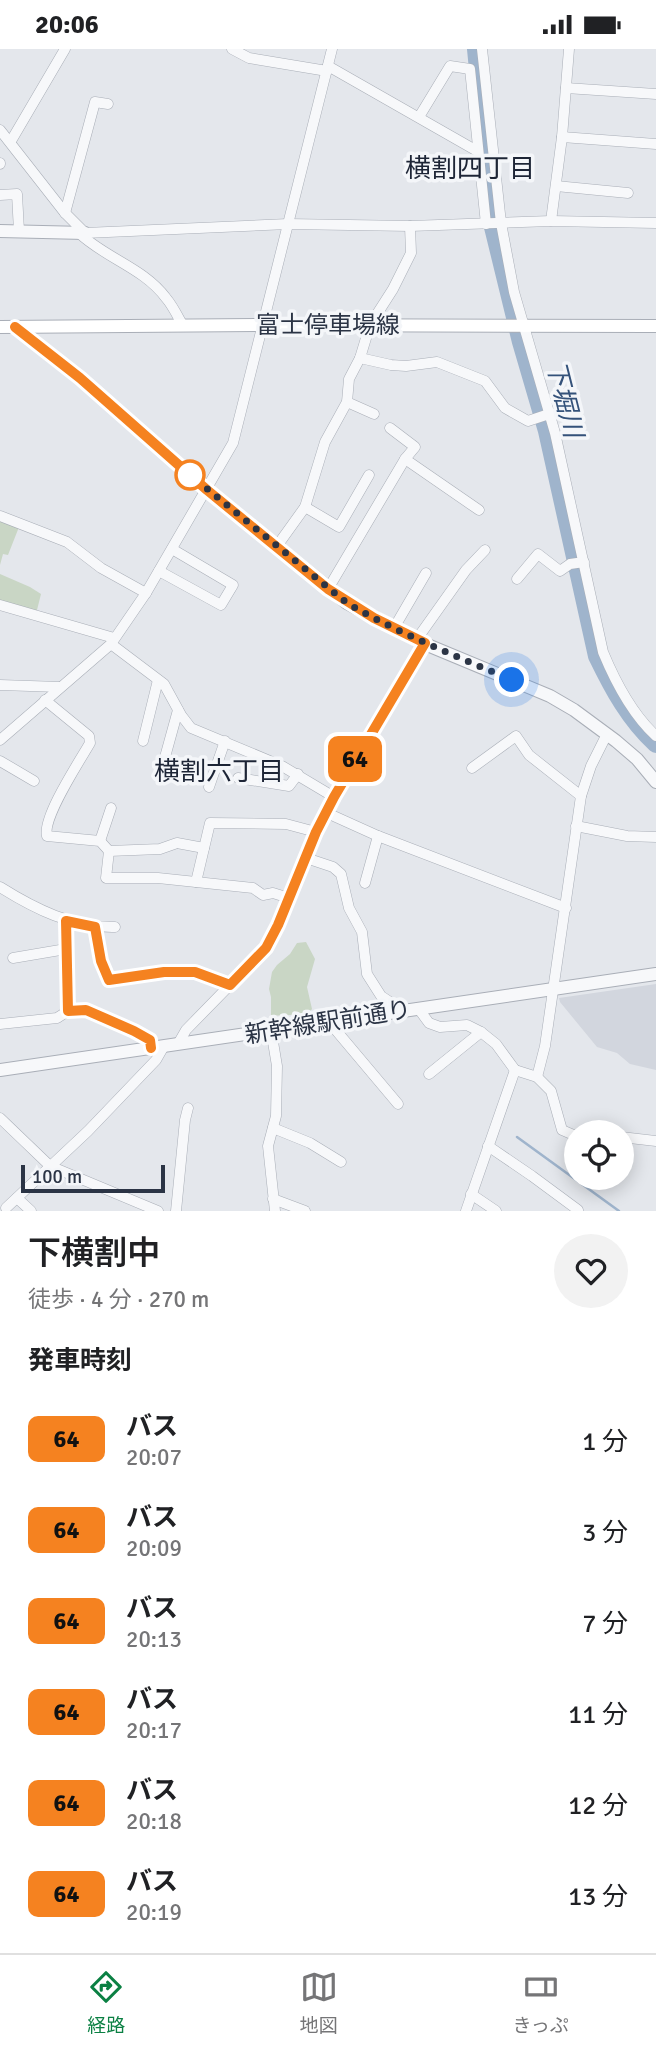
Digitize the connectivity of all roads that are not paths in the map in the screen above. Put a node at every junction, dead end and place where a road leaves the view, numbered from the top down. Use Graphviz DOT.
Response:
graph roads {
  1 [pos="65,49"];
  2 [pos="232,49"];
  3 [pos="332,49"];
  4 [pos="482,49"];
  5 [pos="569,49"];
  6 [pos="327,69"];
  7 [pos="566,88"];
  8 [pos="656,94"];
  9 [pos="108,104"];
  10 [pos="419,117"];
  11 [pos="0,130"];
  12 [pos="562,137"];
  13 [pos="11,141"];
  14 [pos="656,143"];
  15 [pos="477,151"];
  16 [pos="556,186"];
  17 [pos="628,194"];
  18 [pos="0,195"];
  19 [pos="65,213"];
  20 [pos="551,221"];
  21 [pos="501,223"];
  22 [pos="656,223"];
  23 [pos="486,224"];
  24 [pos="288,225"];
  25 [pos="410,226"];
  26 [pos="0,231"];
  27 [pos="19,231"];
  28 [pos="82,233"];
  29 [pos="261,325"];
  30 [pos="370,325"];
  31 [pos="183,326"];
  32 [pos="524,326"];
  33 [pos="656,326"];
  34 [pos="0,327"];
  35 [pos="15,327"];
  36 [pos="360,358"];
  37 [pos="347,402"];
  38 [pos="374,414"];
  39 [pos="549,414"];
  40 [pos="390,428"];
  41 [pos="405,459"];
  42 [pos="369,475"];
  43 [pos="207,490"];
  44 [pos="305,507"];
  45 [pos="479,510"];
  46 [pos="0,516"];
  47 [pos="276,546"];
  48 [pos="172,549"];
  49 [pos="485,550"];
  50 [pos="584,562"];
  51 [pos="159,572"];
  52 [pos="426,573"];
  53 [pos="517,579"];
  54 [pos="328,589"];
  55 [pos="146,593"];
  56 [pos="0,605"];
  57 [pos="394,628"];
  58 [pos="113,641"];
  59 [pos="421,641"];
  60 [pos="159,680"];
  61 [pos="0,685"];
  62 [pos="60,687"];
  63 [pos="45,700"];
  64 [pos="178,710"];
  65 [pos="654,730"];
  66 [pos="607,734"];
  67 [pos="0,740"];
  68 [pos="143,741"];
  69 [pos="225,741"];
  70 [pos="0,761"];
  71 [pos="162,768"];
  72 [pos="472,768"];
  73 [pos="298,774"];
  74 [pos="238,778"];
  75 [pos="34,781"];
  76 [pos="656,782"];
  77 [pos="209,787"];
  78 [pos="581,796"];
  79 [pos="334,797"];
  80 [pos="111,808"];
  81 [pos="327,813"];
  82 [pos="576,826"];
  83 [pos="316,832"];
  84 [pos="378,836"];
  85 [pos="656,837"];
  86 [pos="100,841"];
  87 [pos="204,848"];
  88 [pos="109,851"];
  89 [pos="306,857"];
  90 [pos="196,882"];
  91 [pos="365,883"];
  92 [pos="0,887"];
  93 [pos="289,898"];
  94 [pos="566,908"];
  95 [pos="66,921"];
  96 [pos="95,927"];
  97 [pos="115,927"];
  98 [pos="66,949"];
  99 [pos="13,958"];
  100 [pos="656,974"];
  101 [pos="230,985"];
  102 [pos="554,989"];
  103 [pos="418,1008"];
  104 [pos="68,1011"];
  105 [pos="396,1012"];
  106 [pos="329,1022"];
  107 [pos="0,1024"];
  108 [pos="271,1030"];
  109 [pos="481,1032"];
  110 [pos="178,1044"];
  111 [pos="157,1047"];
  112 [pos="0,1070"];
  113 [pos="515,1070"];
  114 [pos="429,1074"];
  115 [pos="537,1077"];
  116 [pos="398,1104"];
  117 [pos="188,1108"];
  118 [pos="0,1118"];
  119 [pos="272,1128"];
  120 [pos="564,1131"];
  121 [pos="634,1138"];
  122 [pos="656,1141"];
  123 [pos="488,1146"];
  124 [pos="341,1161"];
  125 [pos="50,1166"];
  126 [pos="471,1194"];
  127 [pos="17,1198"];
  128 [pos="273,1199"];
  129 [pos="6,1208"];
  130 [pos="578,1210"];
  131 [pos="30,1211"];
  132 [pos="158,1211"];
  133 [pos="176,1211"];
  134 [pos="275,1211"];
  135 [pos="305,1211"];
  136 [pos="466,1211"];
  137 [pos="496,1211"];
  1 -- 13 [label="street"];
  2 -- 6 [label="street"];
  3 -- 6 [label="street"];
  4 -- 21 [label="street"];
  5 -- 7 [label="street"];
  6 -- 10 [label="street"];
  6 -- 24 [label="street"];
  7 -- 8 [label="street"];
  7 -- 12 [label="street"];
  9 -- 19 [label="street"];
  10 -- 15 [label="street"];
  10 -- 15 [label="street"];
  11 -- 13 [label="street"];
  12 -- 14 [label="street"];
  12 -- 16 [label="street"];
  13 -- 19 [label="street"];
  15 -- 23 [label="street"];
  16 -- 17 [label="street"];
  16 -- 20 [label="street"];
  18 -- 27 [label="street"];
  19 -- 28 [label="street"];
  20 -- 21 [label="street"];
  20 -- 22 [label="street"];
  21 -- 23 [label="street"];
  21 -- 32 [label="street"];
  23 -- 25 [label="street"];
  24 -- 25 [label="street"];
  24 -- 28 [label="street"];
  24 -- 29 [label="street"];
  25 -- 30 [label="street"];
  26 -- 27 [label="street"];
  27 -- 28 [label="street"];
  28 -- 31 [label="street"];
  29 -- 30 [label="main road, 富士停車場線"];
  29 -- 31 [label="main road, 富士停車場線"];
  29 -- 43 [label="street"];
  30 -- 32 [label="main road, 富士停車場線"];
  30 -- 36 [label="street"];
  31 -- 35 [label="main road, 富士停車場線"];
  32 -- 33 [label="main road, 富士停車場線"];
  32 -- 39 [label="street"];
  34 -- 35 [label="main road, 富士停車場線"];
  35 -- 43 [label="street"];
  36 -- 37 [label="street"];
  36 -- 39 [label="street"];
  37 -- 38 [label="street"];
  37 -- 44 [label="street"];
  39 -- 50 [label="street"];
  40 -- 41 [label="street"];
  41 -- 45 [label="street"];
  41 -- 54 [label="street"];
  42 -- 44 [label="street"];
  43 -- 47 [label="street"];
  43 -- 48 [label="street"];
  44 -- 47 [label="street"];
  46 -- 55 [label="street"];
  47 -- 54 [label="street"];
  48 -- 51 [label="street"];
  48 -- 51 [label="street"];
  49 -- 59 [label="street"];
  50 -- 53 [label="street"];
  50 -- 65 [label="street"];
  51 -- 55 [label="street"];
  52 -- 57 [label="street"];
  54 -- 57 [label="street"];
  55 -- 58 [label="street"];
  56 -- 58 [label="street"];
  57 -- 59 [label="street"];
  58 -- 60 [label="street"];
  58 -- 62 [label="street"];
  59 -- 66 [label="street"];
  59 -- 79 [label="street"];
  60 -- 64 [label="street"];
  60 -- 68 [label="street"];
  61 -- 62 [label="street"];
  62 -- 63 [label="street"];
  63 -- 67 [label="street"];
  63 -- 86 [label="street"];
  64 -- 69 [label="street"];
  64 -- 71 [label="street"];
  66 -- 76 [label="street"];
  66 -- 78 [label="street"];
  69 -- 73 [label="street"];
  69 -- 77 [label="street"];
  70 -- 75 [label="street"];
  72 -- 78 [label="street"];
  73 -- 74 [label="street"];
  73 -- 79 [label="street"];
  78 -- 82 [label="street"];
  79 -- 81 [label="street"];
  80 -- 86 [label="street"];
  81 -- 83 [label="street"];
  81 -- 84 [label="street"];
  82 -- 85 [label="street"];
  82 -- 94 [label="street"];
  83 -- 87 [label="street"];
  83 -- 89 [label="street"];
  84 -- 91 [label="street"];
  84 -- 94 [label="street"];
  86 -- 88 [label="street"];
  87 -- 88 [label="street"];
  87 -- 90 [label="street"];
  88 -- 90 [label="street"];
  89 -- 93 [label="street"];
  89 -- 105 [label="street"];
  90 -- 93 [label="street"];
  92 -- 95 [label="street"];
  93 -- 101 [label="street"];
  94 -- 102 [label="street"];
  95 -- 96 [label="street"];
  95 -- 98 [label="street"];
  96 -- 97 [label="street"];
  96 -- 101 [label="street"];
  98 -- 99 [label="street"];
  98 -- 104 [label="street"];
  100 -- 102 [label="street, 新幹線駅前通り"];
  101 -- 110 [label="street"];
  102 -- 103 [label="street, 新幹線駅前通り"];
  102 -- 115 [label="street"];
  103 -- 105 [label="street, 新幹線駅前通り"];
  103 -- 109 [label="street"];
  104 -- 107 [label="street"];
  104 -- 111 [label="street"];
  105 -- 106 [label="street, 新幹線駅前通り"];
  106 -- 108 [label="street, 新幹線駅前通り"];
  106 -- 116 [label="street"];
  108 -- 110 [label="street, 新幹線駅前通り"];
  108 -- 119 [label="street"];
  109 -- 113 [label="street"];
  109 -- 114 [label="street"];
  110 -- 111 [label="street, 新幹線駅前通り"];
  111 -- 112 [label="street, 新幹線駅前通り"];
  111 -- 125 [label="street"];
  113 -- 115 [label="street"];
  113 -- 123 [label="street"];
  115 -- 120 [label="street"];
  117 -- 133 [label="street"];
  118 -- 125 [label="street"];
  119 -- 124 [label="street"];
  119 -- 128 [label="street"];
  121 -- 122 [label="street"];
  123 -- 126 [label="street"];
  123 -- 130 [label="street"];
  125 -- 127 [label="street"];
  125 -- 132 [label="street"];
  126 -- 136 [label="street"];
  126 -- 137 [label="street"];
  127 -- 129 [label="street"];
  127 -- 131 [label="street"];
  128 -- 134 [label="street"];
  128 -- 135 [label="street"];
}
